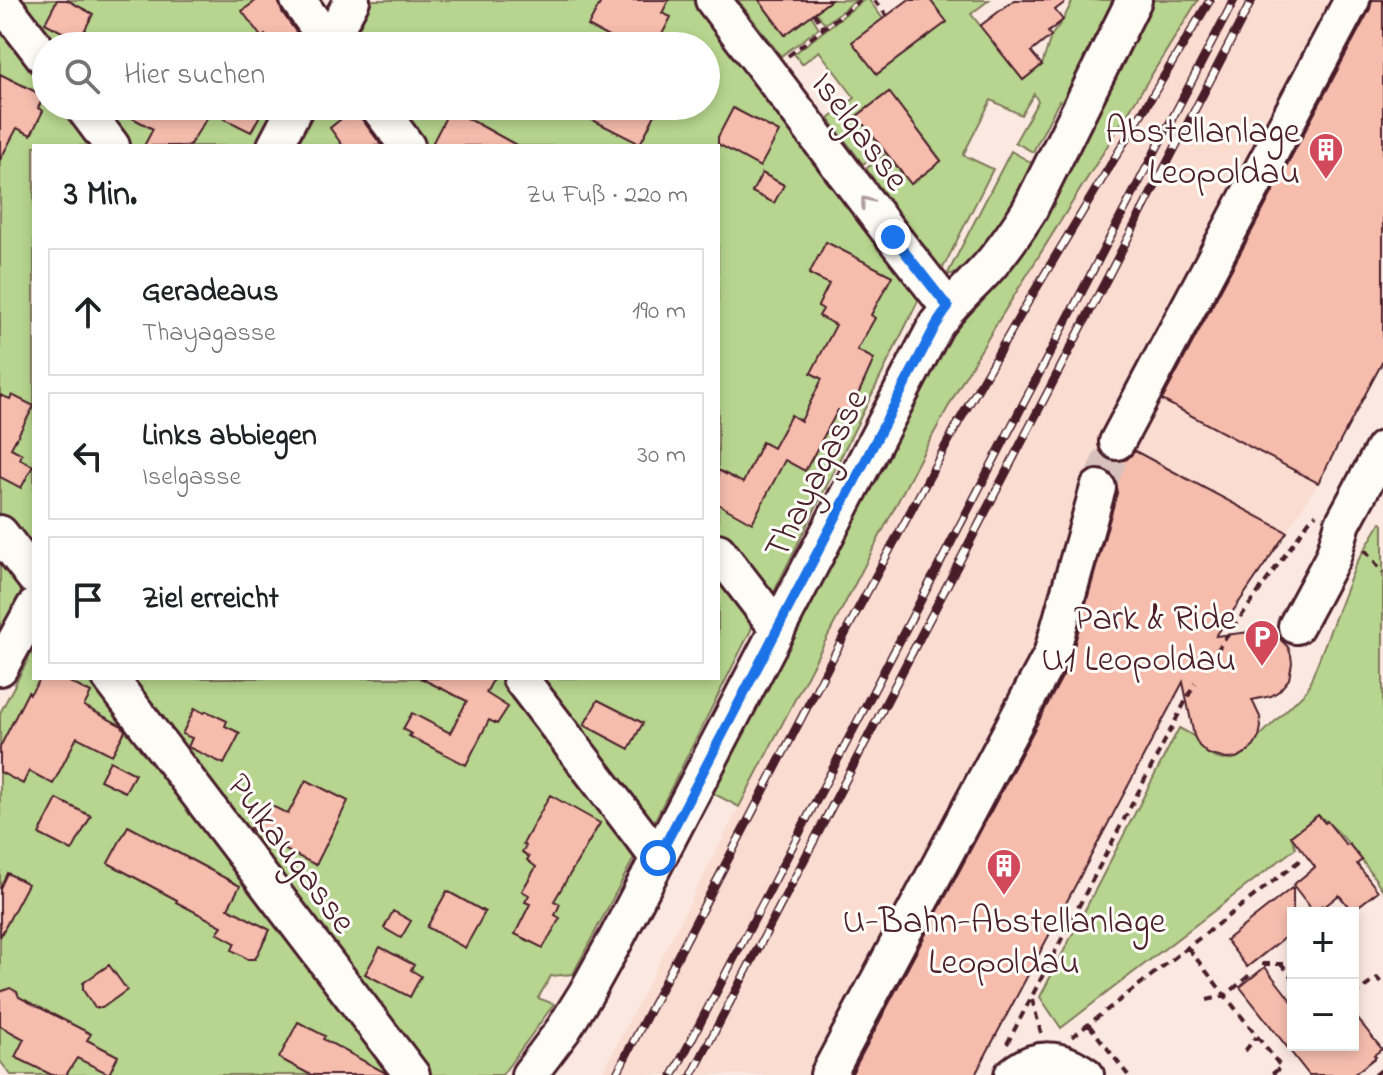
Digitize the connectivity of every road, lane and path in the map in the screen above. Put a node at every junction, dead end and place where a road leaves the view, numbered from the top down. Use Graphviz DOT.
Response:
graph roads {
  1 [pos="0,0"];
  2 [pos="298,0"];
  3 [pos="352,0"];
  4 [pos="713,0"];
  5 [pos="860,0"];
  6 [pos="874,0"];
  7 [pos="1134,0"];
  8 [pos="1352,0"];
  9 [pos="814,13"];
  10 [pos="887,16"];
  11 [pos="824,28"];
  12 [pos="320,32"];
  13 [pos="336,32"];
  14 [pos="32,42"];
  15 [pos="767,72"];
  16 [pos="92,120"];
  17 [pos="289,120"];
  18 [pos="388,120"];
  19 [pos="110,144"];
  20 [pos="276,144"];
  21 [pos="406,144"];
  22 [pos="948,307"];
  23 [pos="1117,442"];
  24 [pos="1383,449"];
  25 [pos="1098,488"];
  26 [pos="1343,523"];
  27 [pos="0,533"];
  28 [pos="720,554"];
  29 [pos="32,574"];
  30 [pos="32,611"];
  31 [pos="1296,626"];
  32 [pos="778,629"];
  33 [pos="1208,663"];
  34 [pos="0,668"];
  35 [pos="112,680"];
  36 [pos="522,680"];
  37 [pos="1195,683"];
  38 [pos="658,858"];
  39 [pos="1303,858"];
  40 [pos="1188,948"];
  41 [pos="1281,963"];
  42 [pos="1262,964"];
  43 [pos="1287,964"];
  44 [pos="1287,971"];
  45 [pos="1252,973"];
  46 [pos="1383,985"];
  47 [pos="1359,992"];
  48 [pos="1225,996"];
  49 [pos="1031,997"];
  50 [pos="1207,1000"];
  51 [pos="1089,1025"];
  52 [pos="1256,1036"];
  53 [pos="1245,1051"];
  54 [pos="1008,1062"];
  55 [pos="1067,1066"];
  56 [pos="1383,1069"];
  57 [pos="412,1075"];
  58 [pos="529,1075"];
  59 [pos="828,1075"];
  60 [pos="1128,1075"];
  61 [pos="1271,1075"];
  62 [pos="1375,1075"];
  1 -- 14 [label="street"];
  2 -- 12 [label="street"];
  3 -- 13 [label="street"];
  4 -- 15 [label="street, Iselgasse"];
  5 -- 11 [label="path"];
  6 -- 10 [label="path"];
  7 -- 22 [label="street, Thayagasse"];
  8 -- 23 [label="street"];
  9 -- 11 [label="path"];
  11 -- 15 [label="path"];
  22 -- 15 [label="street, Iselgasse, one-way"];
  16 -- 19 [label="street"];
  17 -- 20 [label="street"];
  18 -- 21 [label="street"];
  22 -- 32 [label="street, Thayagasse"];
  24 -- 26 [label="street"];
  25 -- 59 [label="street"];
  26 -- 31 [label="street"];
  26 -- 33 [label="path"];
  27 -- 29 [label="street"];
  28 -- 32 [label="street"];
  30 -- 34 [label="street"];
  32 -- 38 [label="street, Thayagasse"];
  35 -- 57 [label="street, Pulkaugasse"];
  36 -- 38 [label="street"];
  37 -- 49 [label="path"];
  38 -- 58 [label="street, Thayagasse"];
  39 -- 40 [label="path"];
  40 -- 48 [label="path"];
  40 -- 51 [label="path"];
  41 -- 42 [label="path"];
  41 -- 43 [label="path"];
  41 -- 44 [label="path"];
  45 -- 48 [label="path"];
  46 -- 47 [label="path"];
  48 -- 50 [label="path"];
  48 -- 52 [label="path"];
  49 -- 54 [label="path"];
  49 -- 55 [label="path"];
  51 -- 55 [label="path"];
  51 -- 60 [label="path"];
  52 -- 53 [label="path"];
  52 -- 61 [label="path"];
  54 -- 55 [label="street"];
  56 -- 62 [label="path"];
}
